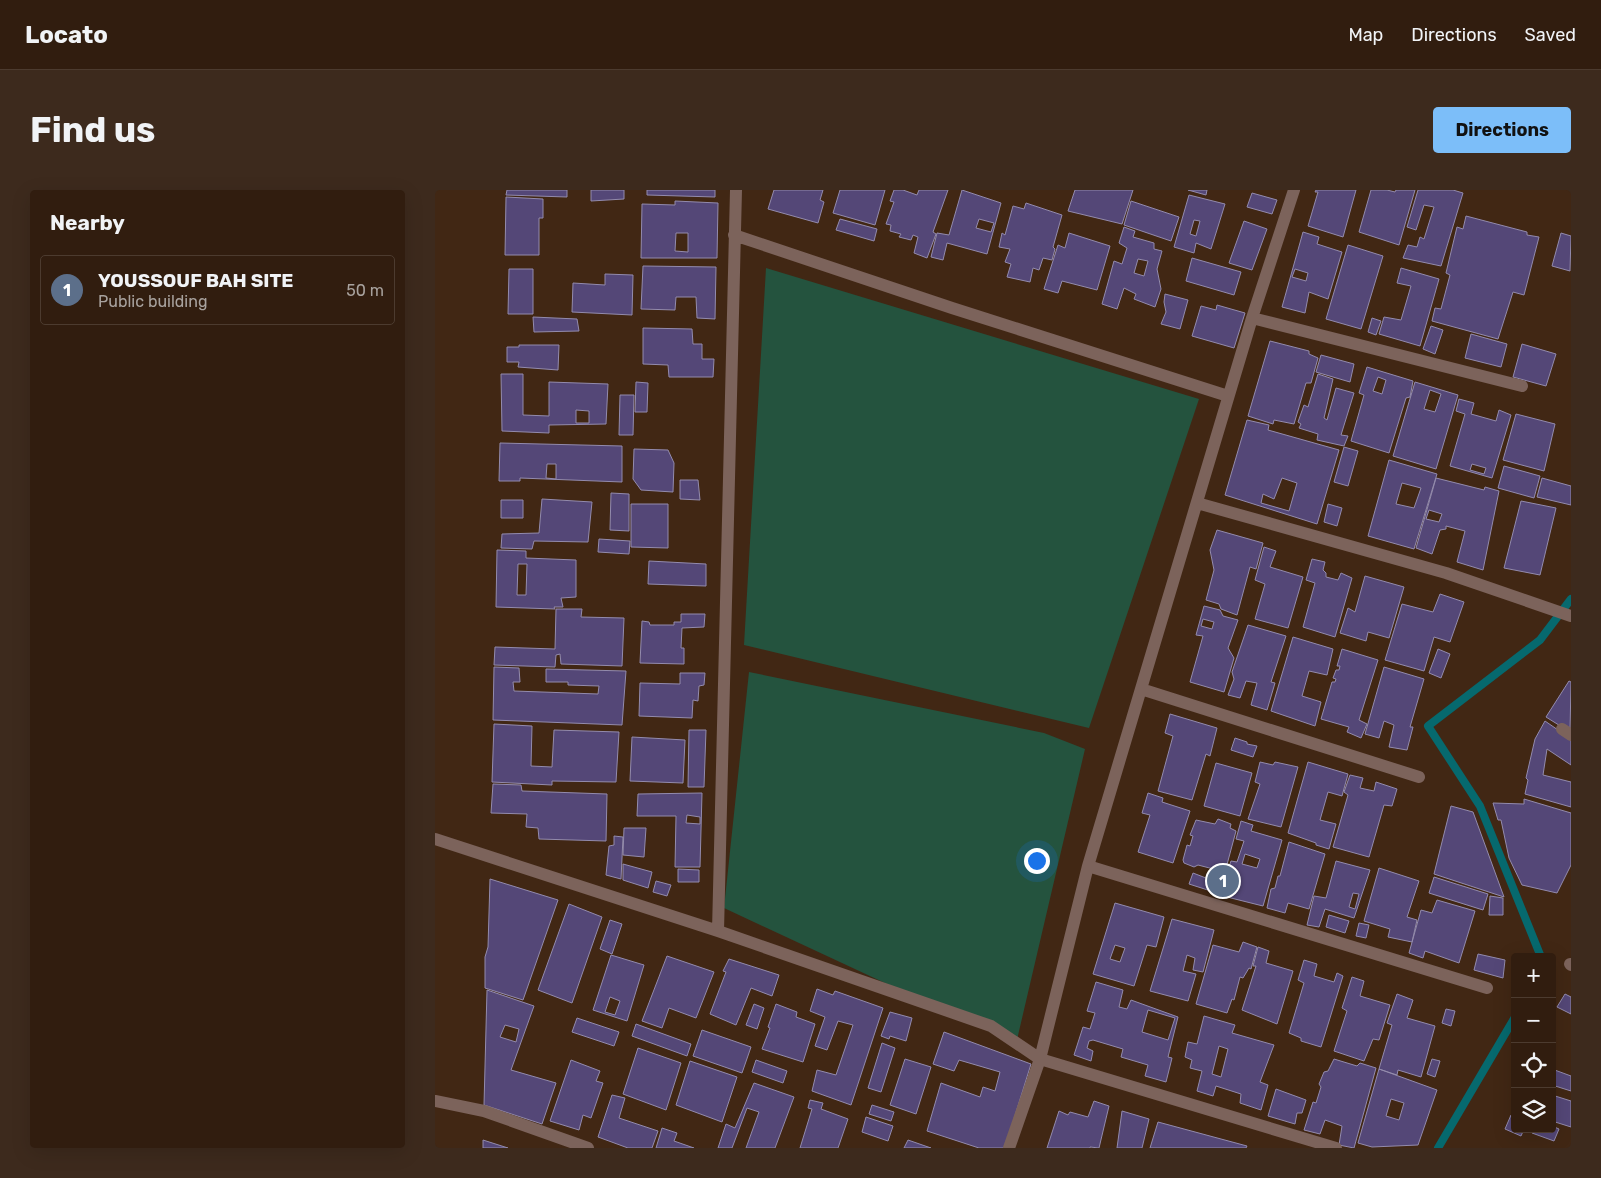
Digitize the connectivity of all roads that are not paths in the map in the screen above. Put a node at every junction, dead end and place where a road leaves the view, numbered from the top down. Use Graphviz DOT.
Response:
graph roads {
  1 [pos="736,190"];
  2 [pos="1294,190"];
  3 [pos="735,236"];
  4 [pos="1252,318"];
  5 [pos="1522,386"];
  6 [pos="1228,396"];
  7 [pos="1197,503"];
  8 [pos="1571,616"];
  9 [pos="1141,689"];
  10 [pos="1419,777"];
  11 [pos="435,839"];
  12 [pos="1088,866"];
  13 [pos="718,930"];
  14 [pos="1487,988"];
  15 [pos="1040,1059"];
  16 [pos="435,1102"];
  17 [pos="588,1148"];
  18 [pos="1009,1148"];
  19 [pos="1336,1148"];
  1 -- 3 [label="street"];
  2 -- 4 [label="street"];
  3 -- 6 [label="street"];
  3 -- 13 [label="street"];
  4 -- 5 [label="street"];
  4 -- 6 [label="street"];
  6 -- 7 [label="street"];
  7 -- 8 [label="street"];
  7 -- 9 [label="street"];
  9 -- 10 [label="street"];
  9 -- 12 [label="street"];
  11 -- 13 [label="street"];
  12 -- 14 [label="street"];
  12 -- 15 [label="street"];
  13 -- 15 [label="street"];
  15 -- 18 [label="street"];
  15 -- 19 [label="street"];
  16 -- 17 [label="street"];
}
